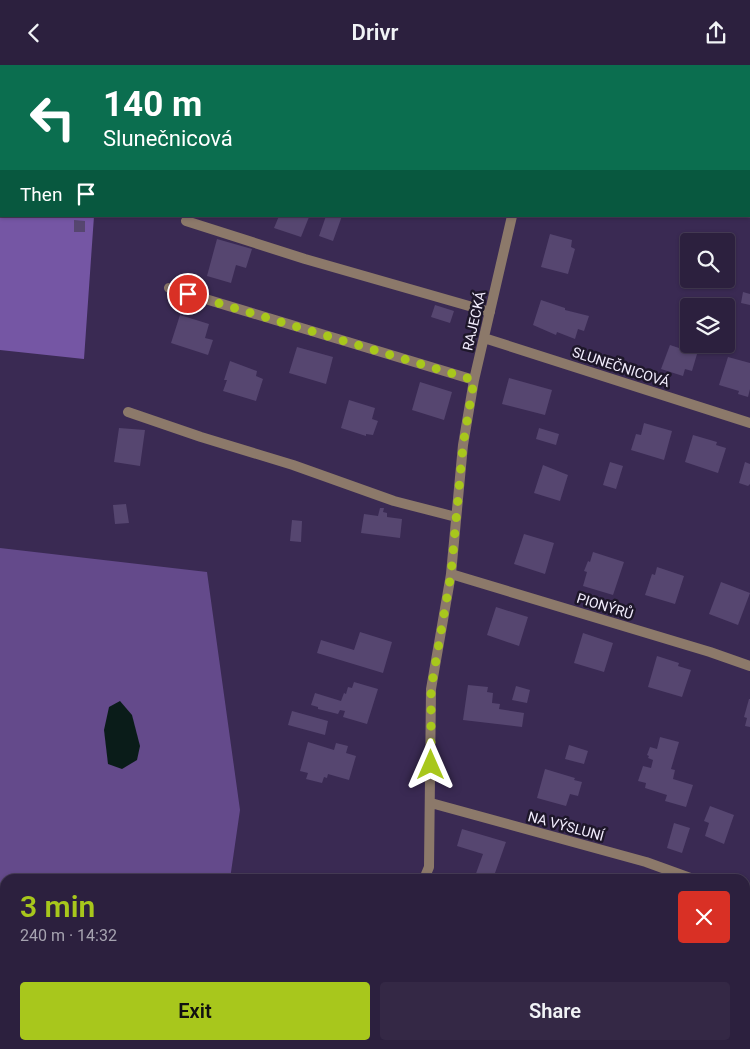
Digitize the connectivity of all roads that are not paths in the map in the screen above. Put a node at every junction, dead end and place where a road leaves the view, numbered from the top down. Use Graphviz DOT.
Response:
graph roads {
  1 [pos="512,217"];
  2 [pos="186,221"];
  3 [pos="169,288"];
  4 [pos="490,312"];
  5 [pos="484,338"];
  6 [pos="474,380"];
  7 [pos="128,412"];
  8 [pos="750,423"];
  9 [pos="456,517"];
  10 [pos="451,574"];
  11 [pos="750,666"];
  12 [pos="431,803"];
  13 [pos="426,874"];
  14 [pos="679,874"];
  1 -- 4 [label="street, RAJECKÁ"];
  2 -- 4 [label="street"];
  3 -- 6 [label="street"];
  4 -- 5 [label="street, RAJECKÁ"];
  5 -- 6 [label="street, RAJECKÁ"];
  5 -- 8 [label="street, SLUNEČNICOVÁ"];
  6 -- 9 [label="street, RAJECKÁ"];
  7 -- 9 [label="street"];
  9 -- 10 [label="street, RAJECKÁ"];
  10 -- 11 [label="street, PIONÝRŮ"];
  10 -- 12 [label="street, RAJECKÁ"];
  12 -- 13 [label="street, RAJECKÁ"];
  12 -- 14 [label="street, NA VÝSLUNÍ"];
}
